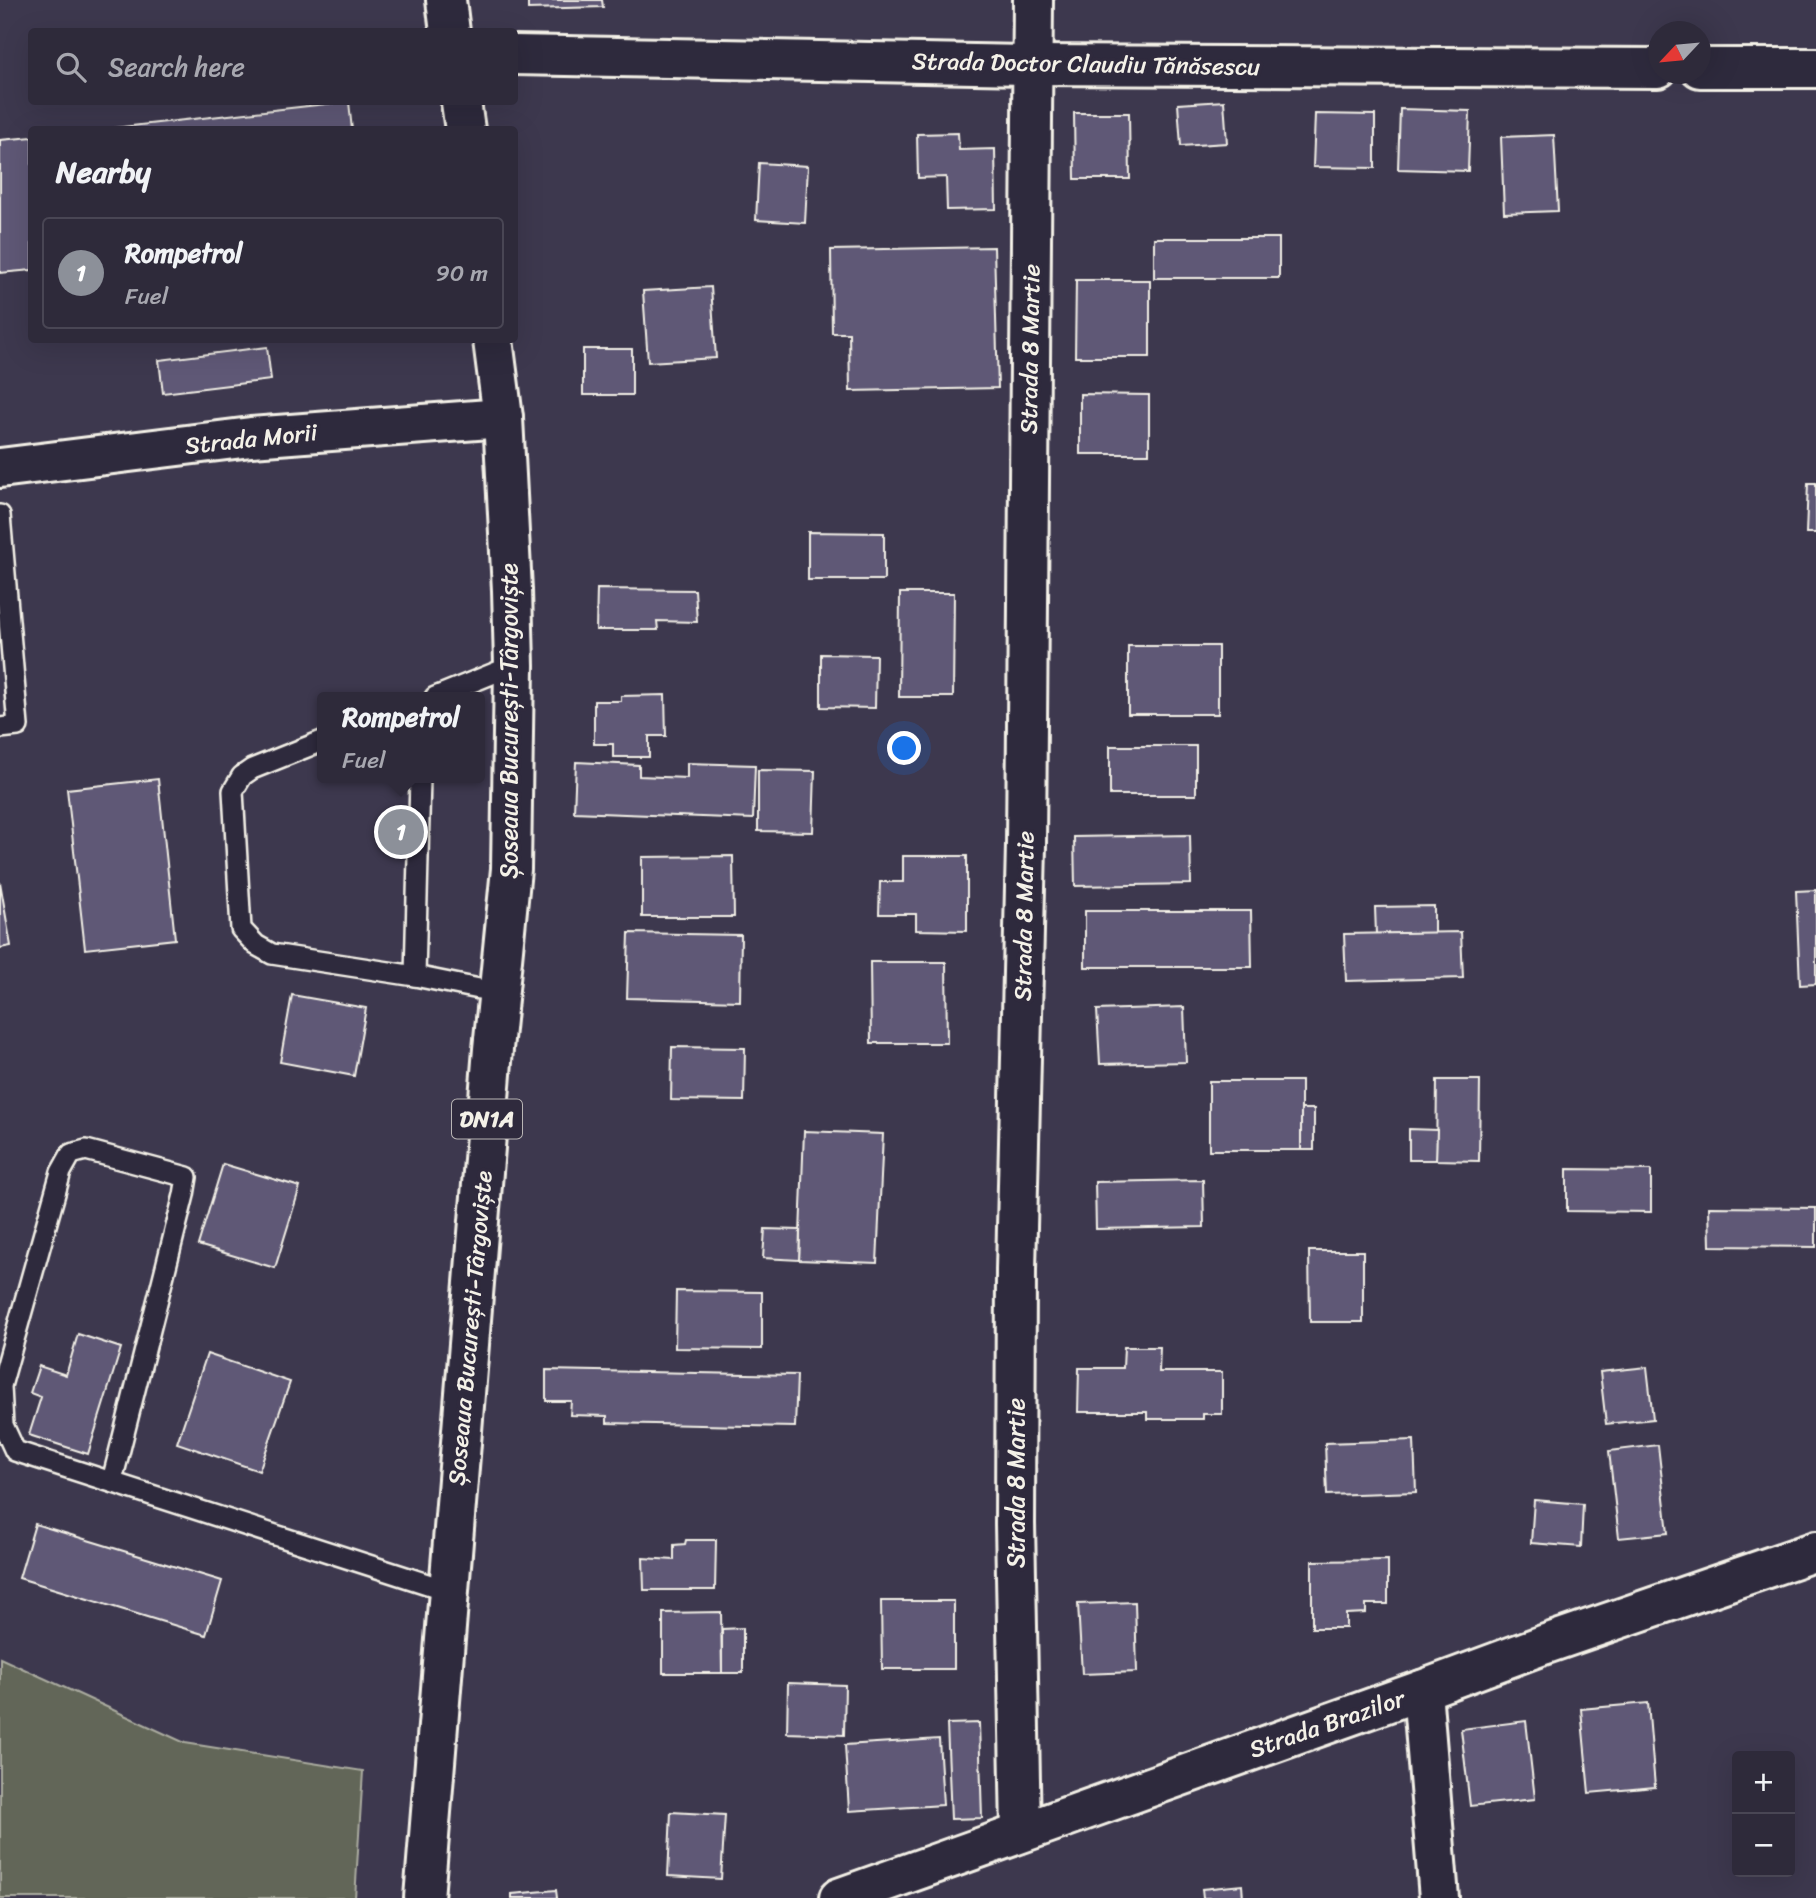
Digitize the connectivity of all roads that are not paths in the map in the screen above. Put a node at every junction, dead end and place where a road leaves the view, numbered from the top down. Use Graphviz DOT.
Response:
graph roads {
  1 [pos="446,0"];
  2 [pos="1033,0"];
  3 [pos="450,28"];
  4 [pos="518,55"];
  5 [pos="1032,65"];
  6 [pos="1648,68"];
  7 [pos="1711,68"];
  8 [pos="1816,68"];
  9 [pos="461,105"];
  10 [pos="464,126"];
  11 [pos="493,343"];
  12 [pos="503,418"];
  13 [pos="0,468"];
  14 [pos="0,515"];
  15 [pos="3,576"];
  16 [pos="514,665"];
  17 [pos="447,692"];
  18 [pos="0,728"];
  19 [pos="317,743"];
  20 [pos="420,783"];
  21 [pos="415,976"];
  22 [pos="499,993"];
  23 [pos="112,1481"];
  24 [pos="1816,1551"];
  25 [pos="449,1591"];
  26 [pos="1422,1690"];
  27 [pos="1021,1832"];
  28 [pos="424,1898"];
  29 [pos="839,1898"];
  30 [pos="1439,1898"];
  1 -- 3 [label="street"];
  2 -- 5 [label="street, Strada 8 Martie"];
  4 -- 5 [label="street, Strada Doctor Claudiu Tănăsescu"];
  5 -- 6 [label="street, Strada Doctor Claudiu Tănăsescu"];
  5 -- 27 [label="street, Strada 8 Martie"];
  7 -- 8 [label="street"];
  9 -- 10 [label="street"];
  11 -- 12 [label="street, Șoseaua București-Târgoviște / DN1A"];
  12 -- 13 [label="street, Strada Morii"];
  12 -- 16 [label="street, Șoseaua București-Târgoviște / DN1A"];
  14 -- 15 [label="lane"];
  15 -- 18 [label="lane"];
  16 -- 17 [label="lane"];
  16 -- 22 [label="street, Șoseaua București-Târgoviște / DN1A"];
  19 -- 21 [label="lane"];
  20 -- 21 [label="lane"];
  21 -- 22 [label="lane"];
  22 -- 25 [label="street, Șoseaua București-Târgoviște / DN1A"];
  23 -- 23 [label="lane"];
  23 -- 25 [label="lane"];
  24 -- 26 [label="street, Strada Brazilor"];
  25 -- 28 [label="street, Șoseaua București-Târgoviște / DN1A"];
  26 -- 27 [label="street, Strada Brazilor"];
  26 -- 30 [label="street"];
  27 -- 29 [label="street, Strada Brazilor"];
}
